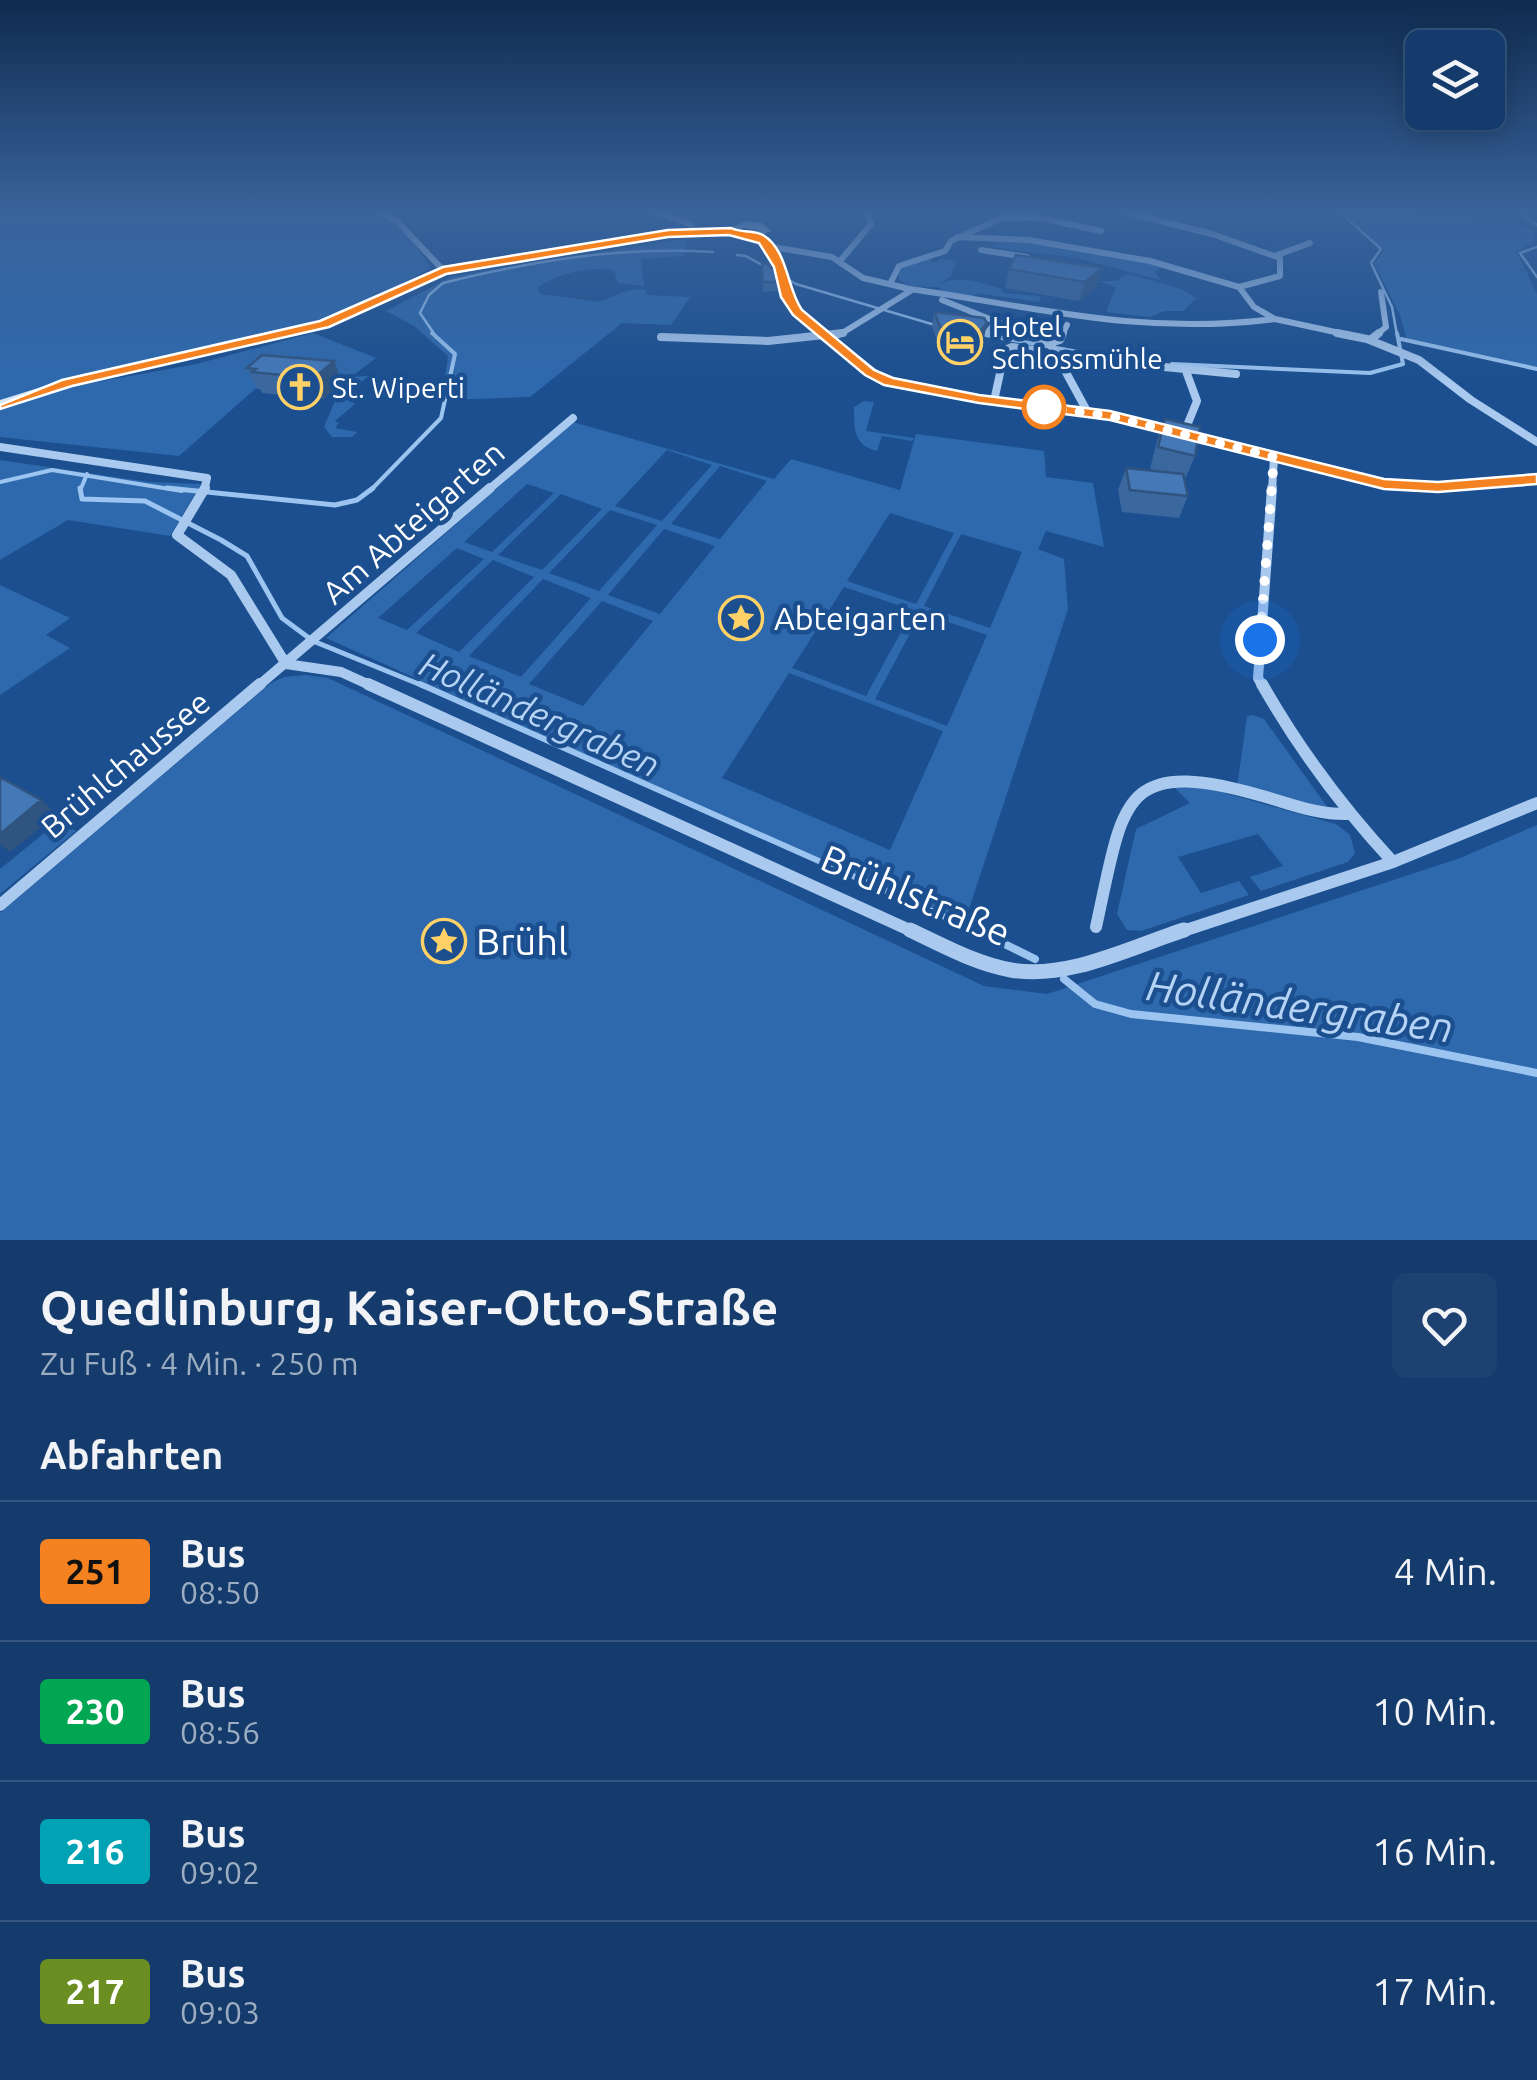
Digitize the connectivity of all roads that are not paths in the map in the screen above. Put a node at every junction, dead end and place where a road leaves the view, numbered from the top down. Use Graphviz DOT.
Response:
graph roads {
  1 [pos="457,268"];
  2 [pos="779,268"];
  3 [pos="850,268"];
  4 [pos="897,268"];
  5 [pos="1174,268"];
  6 [pos="1281,268"];
  7 [pos="443,270"];
  8 [pos="890,284"];
  9 [pos="1239,287"];
  10 [pos="908,289"];
  11 [pos="1380,292"];
  12 [pos="1276,318"];
  13 [pos="997,320"];
  14 [pos="1067,325"];
  15 [pos="988,332"];
  16 [pos="662,337"];
  17 [pos="828,338"];
  18 [pos="1370,340"];
  19 [pos="1052,346"];
  20 [pos="1040,351"];
  21 [pos="1104,360"];
  22 [pos="1186,371"];
  23 [pos="1236,374"];
  24 [pos="994,401"];
  25 [pos="0,405"];
  26 [pos="1087,411"];
  27 [pos="573,418"];
  28 [pos="1184,433"];
  29 [pos="1537,442"];
  30 [pos="0,447"];
  31 [pos="1274,457"];
  32 [pos="1537,479"];
  33 [pos="286,664"];
  34 [pos="1537,803"];
  35 [pos="1349,814"];
  36 [pos="1393,862"];
  37 [pos="0,906"];
  38 [pos="1096,927"];
  1 -- 7 [label="street"];
  2 -- 17 [label="street"];
  3 -- 8 [label="street"];
  4 -- 8 [label="street"];
  5 -- 9 [label="street"];
  6 -- 9 [label="street"];
  7 -- 25 [label="street"];
  8 -- 10 [label="street"];
  9 -- 12 [label="street"];
  10 -- 12 [label="street"];
  10 -- 13 [label="street"];
  10 -- 17 [label="street"];
  11 -- 18 [label="street"];
  12 -- 18 [label="street"];
  13 -- 15 [label="street"];
  13 -- 19 [label="street"];
  14 -- 19 [label="street"];
  16 -- 17 [label="street"];
  17 -- 24 [label="street"];
  18 -- 29 [label="street"];
  19 -- 26 [label="street"];
  20 -- 24 [label="street"];
  21 -- 22 [label="street"];
  22 -- 23 [label="street"];
  22 -- 28 [label="street"];
  24 -- 26 [label="street"];
  26 -- 28 [label="street"];
  27 -- 33 [label="street, Am Abteigarten"];
  28 -- 31 [label="street"];
  30 -- 33 [label="street"];
  31 -- 32 [label="street"];
  31 -- 35 [label="street"];
  33 -- 36 [label="street, Brühlstraße"];
  33 -- 37 [label="street, Brühlchaussee"];
  34 -- 36 [label="street, Brühlstraße"];
  35 -- 36 [label="street"];
  35 -- 38 [label="street"];
}
